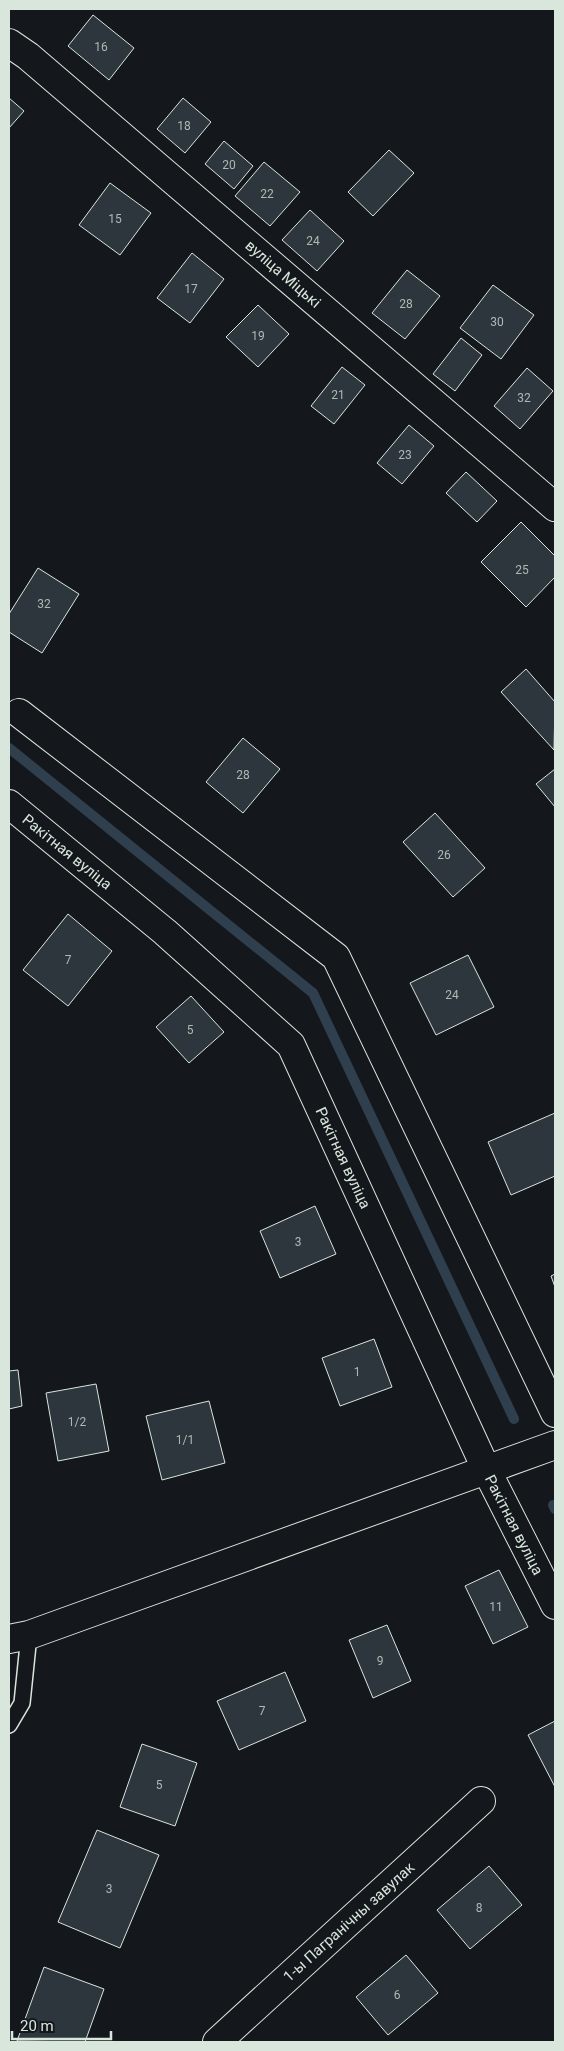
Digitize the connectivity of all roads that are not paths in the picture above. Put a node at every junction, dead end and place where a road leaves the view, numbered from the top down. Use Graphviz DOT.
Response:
graph roads {
  1 [pos="9,43"];
  2 [pos="555,507"];
  3 [pos="19,712"];
  4 [pos="9,804"];
  5 [pos="555,1413"];
  6 [pos="555,1445"];
  7 [pos="487,1471"];
  8 [pos="555,1605"];
  9 [pos="19,1637"];
  10 [pos="9,1725"];
  11 [pos="481,1801"];
  12 [pos="217,2042"];
  1 -- 2 [label="street, вуліца Міцькі"];
  3 -- 5 [label="street"];
  4 -- 7 [label="street, Ракітная вуліца"];
  6 -- 7 [label="street"];
  7 -- 8 [label="street, Ракітная вуліца"];
  7 -- 9 [label="street"];
  9 -- 10 [label="lane"];
  11 -- 12 [label="street, 1-ы Пагранічны завулак"];
}
